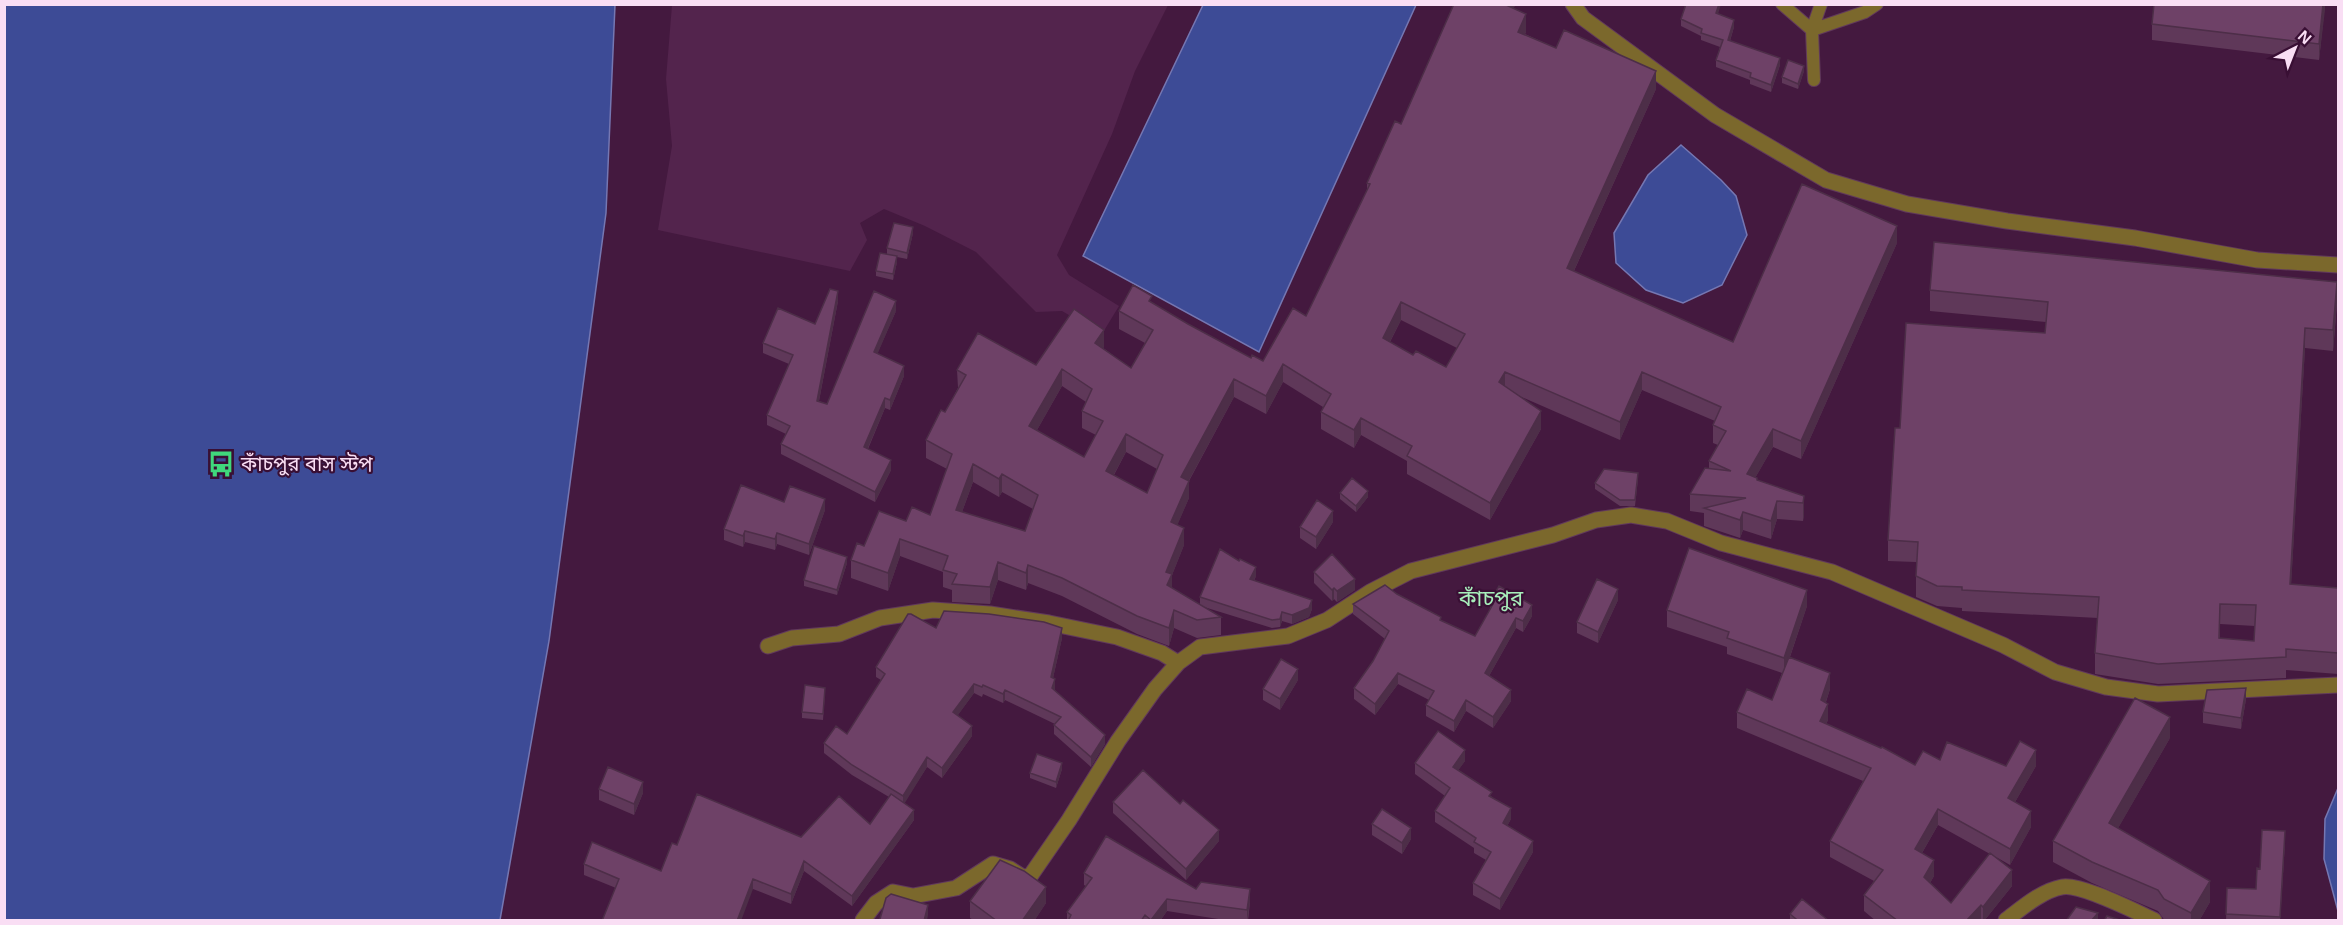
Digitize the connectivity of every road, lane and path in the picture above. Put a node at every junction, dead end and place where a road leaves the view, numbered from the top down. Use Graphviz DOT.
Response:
graph roads {
  1 [pos="1573,4"];
  2 [pos="1782,4"];
  3 [pos="1821,4"];
  4 [pos="1877,4"];
  5 [pos="1812,30"];
  6 [pos="1814,80"];
  7 [pos="2338,265"];
  8 [pos="768,646"];
  9 [pos="1178,663"];
  10 [pos="2338,685"];
  11 [pos="863,921"];
  12 [pos="2006,921"];
  13 [pos="2154,921"];
  1 -- 7 [label="street"];
  2 -- 5 [label="lane"];
  3 -- 5 [label="lane"];
  4 -- 5 [label="lane"];
  5 -- 6 [label="lane"];
  8 -- 9 [label="street"];
  9 -- 10 [label="street"];
  9 -- 11 [label="street"];
  12 -- 13 [label="street"];
}
